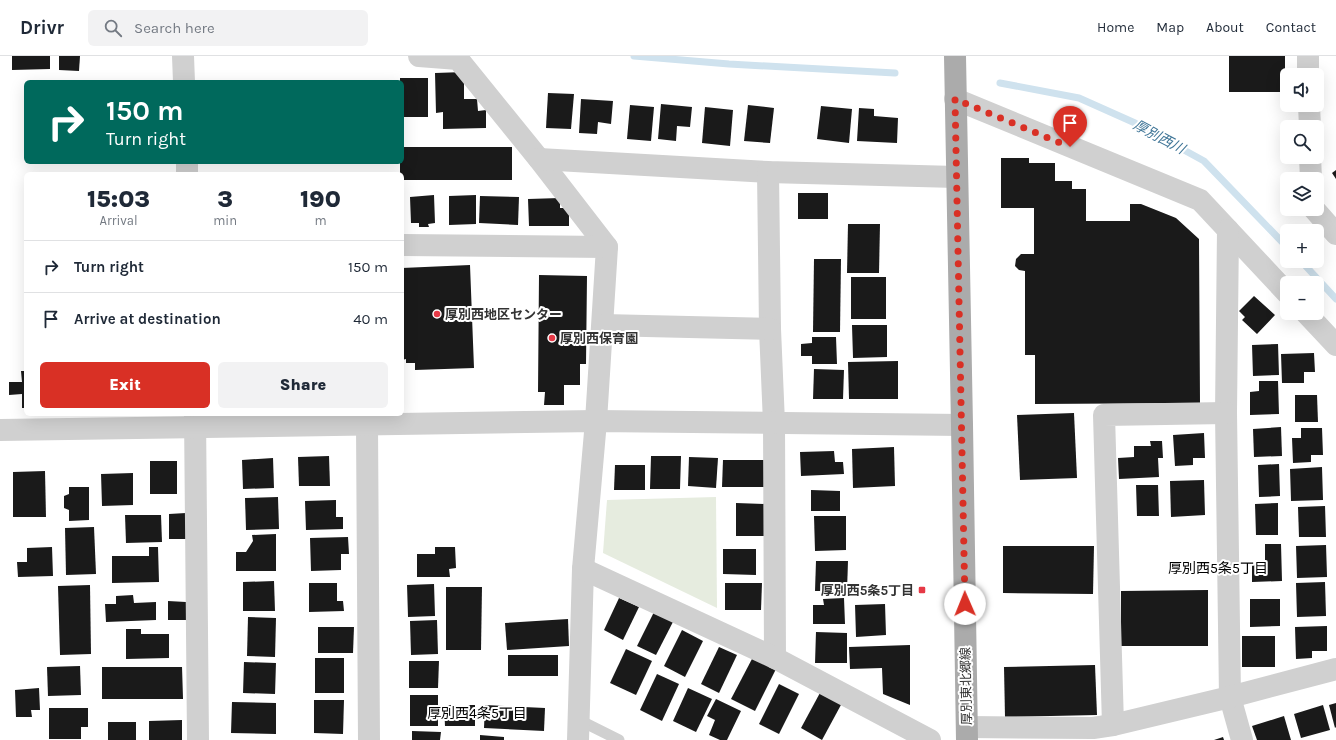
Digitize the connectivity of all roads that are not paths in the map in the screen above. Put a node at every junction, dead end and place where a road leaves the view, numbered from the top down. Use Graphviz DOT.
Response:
graph roads {
  1 [pos="183,56"];
  2 [pos="418,56"];
  3 [pos="955,56"];
  4 [pos="1308,56"];
  5 [pos="1308,68"];
  6 [pos="184,80"];
  7 [pos="955,99"];
  8 [pos="539,159"];
  9 [pos="768,172"];
  10 [pos="956,177"];
  11 [pos="1320,216"];
  12 [pos="1228,230"];
  13 [pos="1336,234"];
  14 [pos="404,245"];
  15 [pos="607,247"];
  16 [pos="1280,285"];
  17 [pos="1313,320"];
  18 [pos="603,325"];
  19 [pos="770,329"];
  20 [pos="1336,345"];
  21 [pos="1226,413"];
  22 [pos="195,421"];
  23 [pos="596,421"];
  24 [pos="774,423"];
  25 [pos="367,425"];
  26 [pos="962,425"];
  27 [pos="0,430"];
  28 [pos="583,569"];
  29 [pos="775,658"];
  30 [pos="1336,669"];
  31 [pos="1230,697"];
  32 [pos="1113,725"];
  33 [pos="579,730"];
  34 [pos="967,734"];
  35 [pos="198,740"];
  36 [pos="369,740"];
  37 [pos="619,740"];
  38 [pos="930,740"];
  39 [pos="1242,740"];
  1 -- 6 [label="street"];
  2 -- 8 [label="street"];
  3 -- 7 [label="main road, 厚別東北郷線"];
  4 -- 5 [label="street"];
  7 -- 10 [label="main road, 厚別東北郷線"];
  7 -- 12 [label="street"];
  8 -- 9 [label="street"];
  8 -- 15 [label="street"];
  9 -- 10 [label="street"];
  9 -- 19 [label="street"];
  10 -- 26 [label="main road, 厚別東北郷線"];
  11 -- 13 [label="street"];
  12 -- 16 [label="street"];
  12 -- 21 [label="street"];
  14 -- 15 [label="street"];
  15 -- 18 [label="street"];
  17 -- 20 [label="street"];
  18 -- 19 [label="street"];
  18 -- 23 [label="street"];
  19 -- 24 [label="street"];
  21 -- 31 [label="street"];
  21 -- 32 [label="street"];
  22 -- 25 [label="street"];
  22 -- 27 [label="street"];
  22 -- 35 [label="street"];
  23 -- 24 [label="street"];
  23 -- 25 [label="street"];
  23 -- 28 [label="street"];
  24 -- 26 [label="street"];
  24 -- 29 [label="street"];
  25 -- 36 [label="street"];
  26 -- 34 [label="main road, 厚別東北郷線"];
  28 -- 29 [label="street"];
  28 -- 33 [label="street"];
  29 -- 38 [label="street"];
  30 -- 31 [label="street"];
  31 -- 32 [label="street"];
  31 -- 39 [label="street"];
  32 -- 34 [label="street"];
  33 -- 37 [label="lane"];
}
